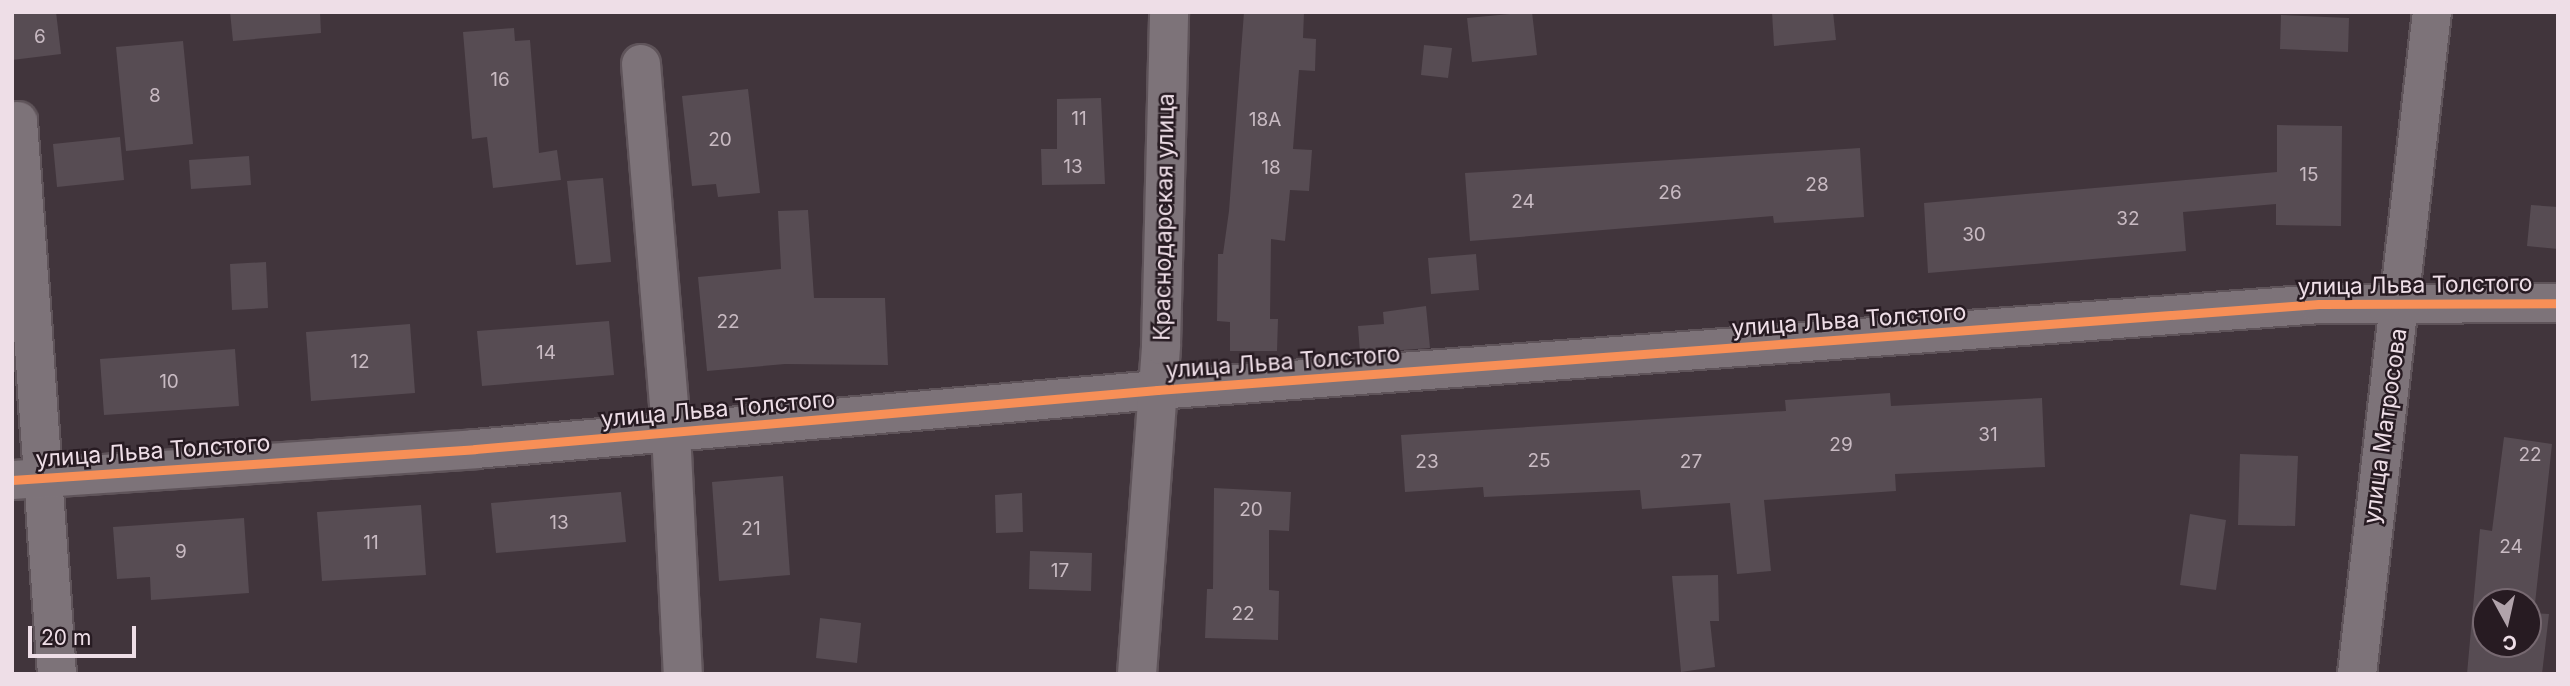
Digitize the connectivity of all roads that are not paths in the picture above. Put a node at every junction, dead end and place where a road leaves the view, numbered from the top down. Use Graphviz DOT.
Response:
graph roads {
  1 [pos="1169,12"];
  2 [pos="2432,12"];
  3 [pos="641,64"];
  4 [pos="18,121"];
  5 [pos="2558,303"];
  6 [pos="2403,305"];
  7 [pos="1157,390"];
  8 [pos="671,432"];
  9 [pos="27,479"];
  10 [pos="57,674"];
  11 [pos="683,674"];
  12 [pos="1137,674"];
  13 [pos="2357,674"];
  1 -- 7 [label="street, Краснодарская улица"];
  2 -- 6 [label="street, улица Матросова"];
  3 -- 8 [label="street"];
  4 -- 9 [label="street"];
  5 -- 6 [label="street, улица Льва Толстого"];
  6 -- 7 [label="street, улица Льва Толстого"];
  6 -- 13 [label="street, улица Матросова"];
  7 -- 8 [label="street, улица Льва Толстого"];
  7 -- 12 [label="street, Краснодарская улица"];
  8 -- 9 [label="street, улица Льва Толстого"];
  8 -- 11 [label="street"];
  9 -- 10 [label="street"];
}
